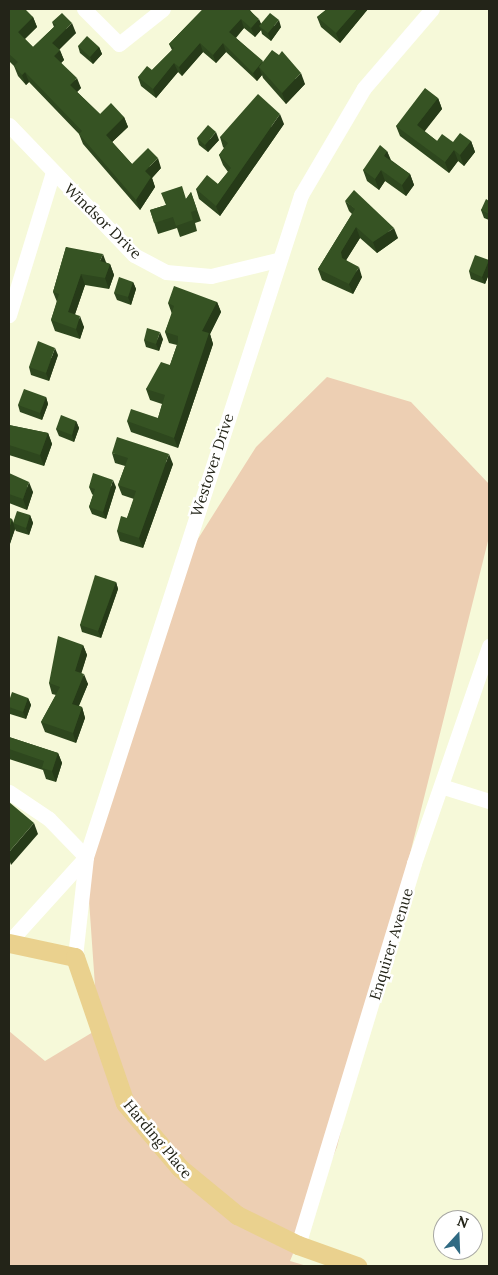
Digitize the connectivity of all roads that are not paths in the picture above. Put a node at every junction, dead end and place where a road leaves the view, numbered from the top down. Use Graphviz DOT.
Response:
graph roads {
  1 [pos="84,9"];
  2 [pos="432,9"];
  3 [pos="158,14"];
  4 [pos="9,124"];
  5 [pos="53,172"];
  6 [pos="277,260"];
  7 [pos="9,314"];
  8 [pos="489,646"];
  9 [pos="444,787"];
  10 [pos="9,792"];
  11 [pos="489,801"];
  12 [pos="86,857"];
  13 [pos="9,943"];
  14 [pos="75,957"];
  15 [pos="298,1245"];
  16 [pos="357,1266"];
  1 -- 3 [label="street"];
  2 -- 6 [label="street, Westover Drive"];
  4 -- 5 [label="street, Windsor Drive"];
  5 -- 6 [label="street, Windsor Drive"];
  5 -- 7 [label="street"];
  6 -- 12 [label="street, Westover Drive"];
  8 -- 9 [label="street, Enquirer Avenue"];
  9 -- 11 [label="street"];
  9 -- 15 [label="street, Enquirer Avenue"];
  10 -- 12 [label="street"];
  12 -- 13 [label="street"];
  12 -- 14 [label="street, Westover Drive"];
  13 -- 14 [label="main road"];
  14 -- 15 [label="main road, Harding Place"];
  15 -- 16 [label="main road, Harding Place"];
}
